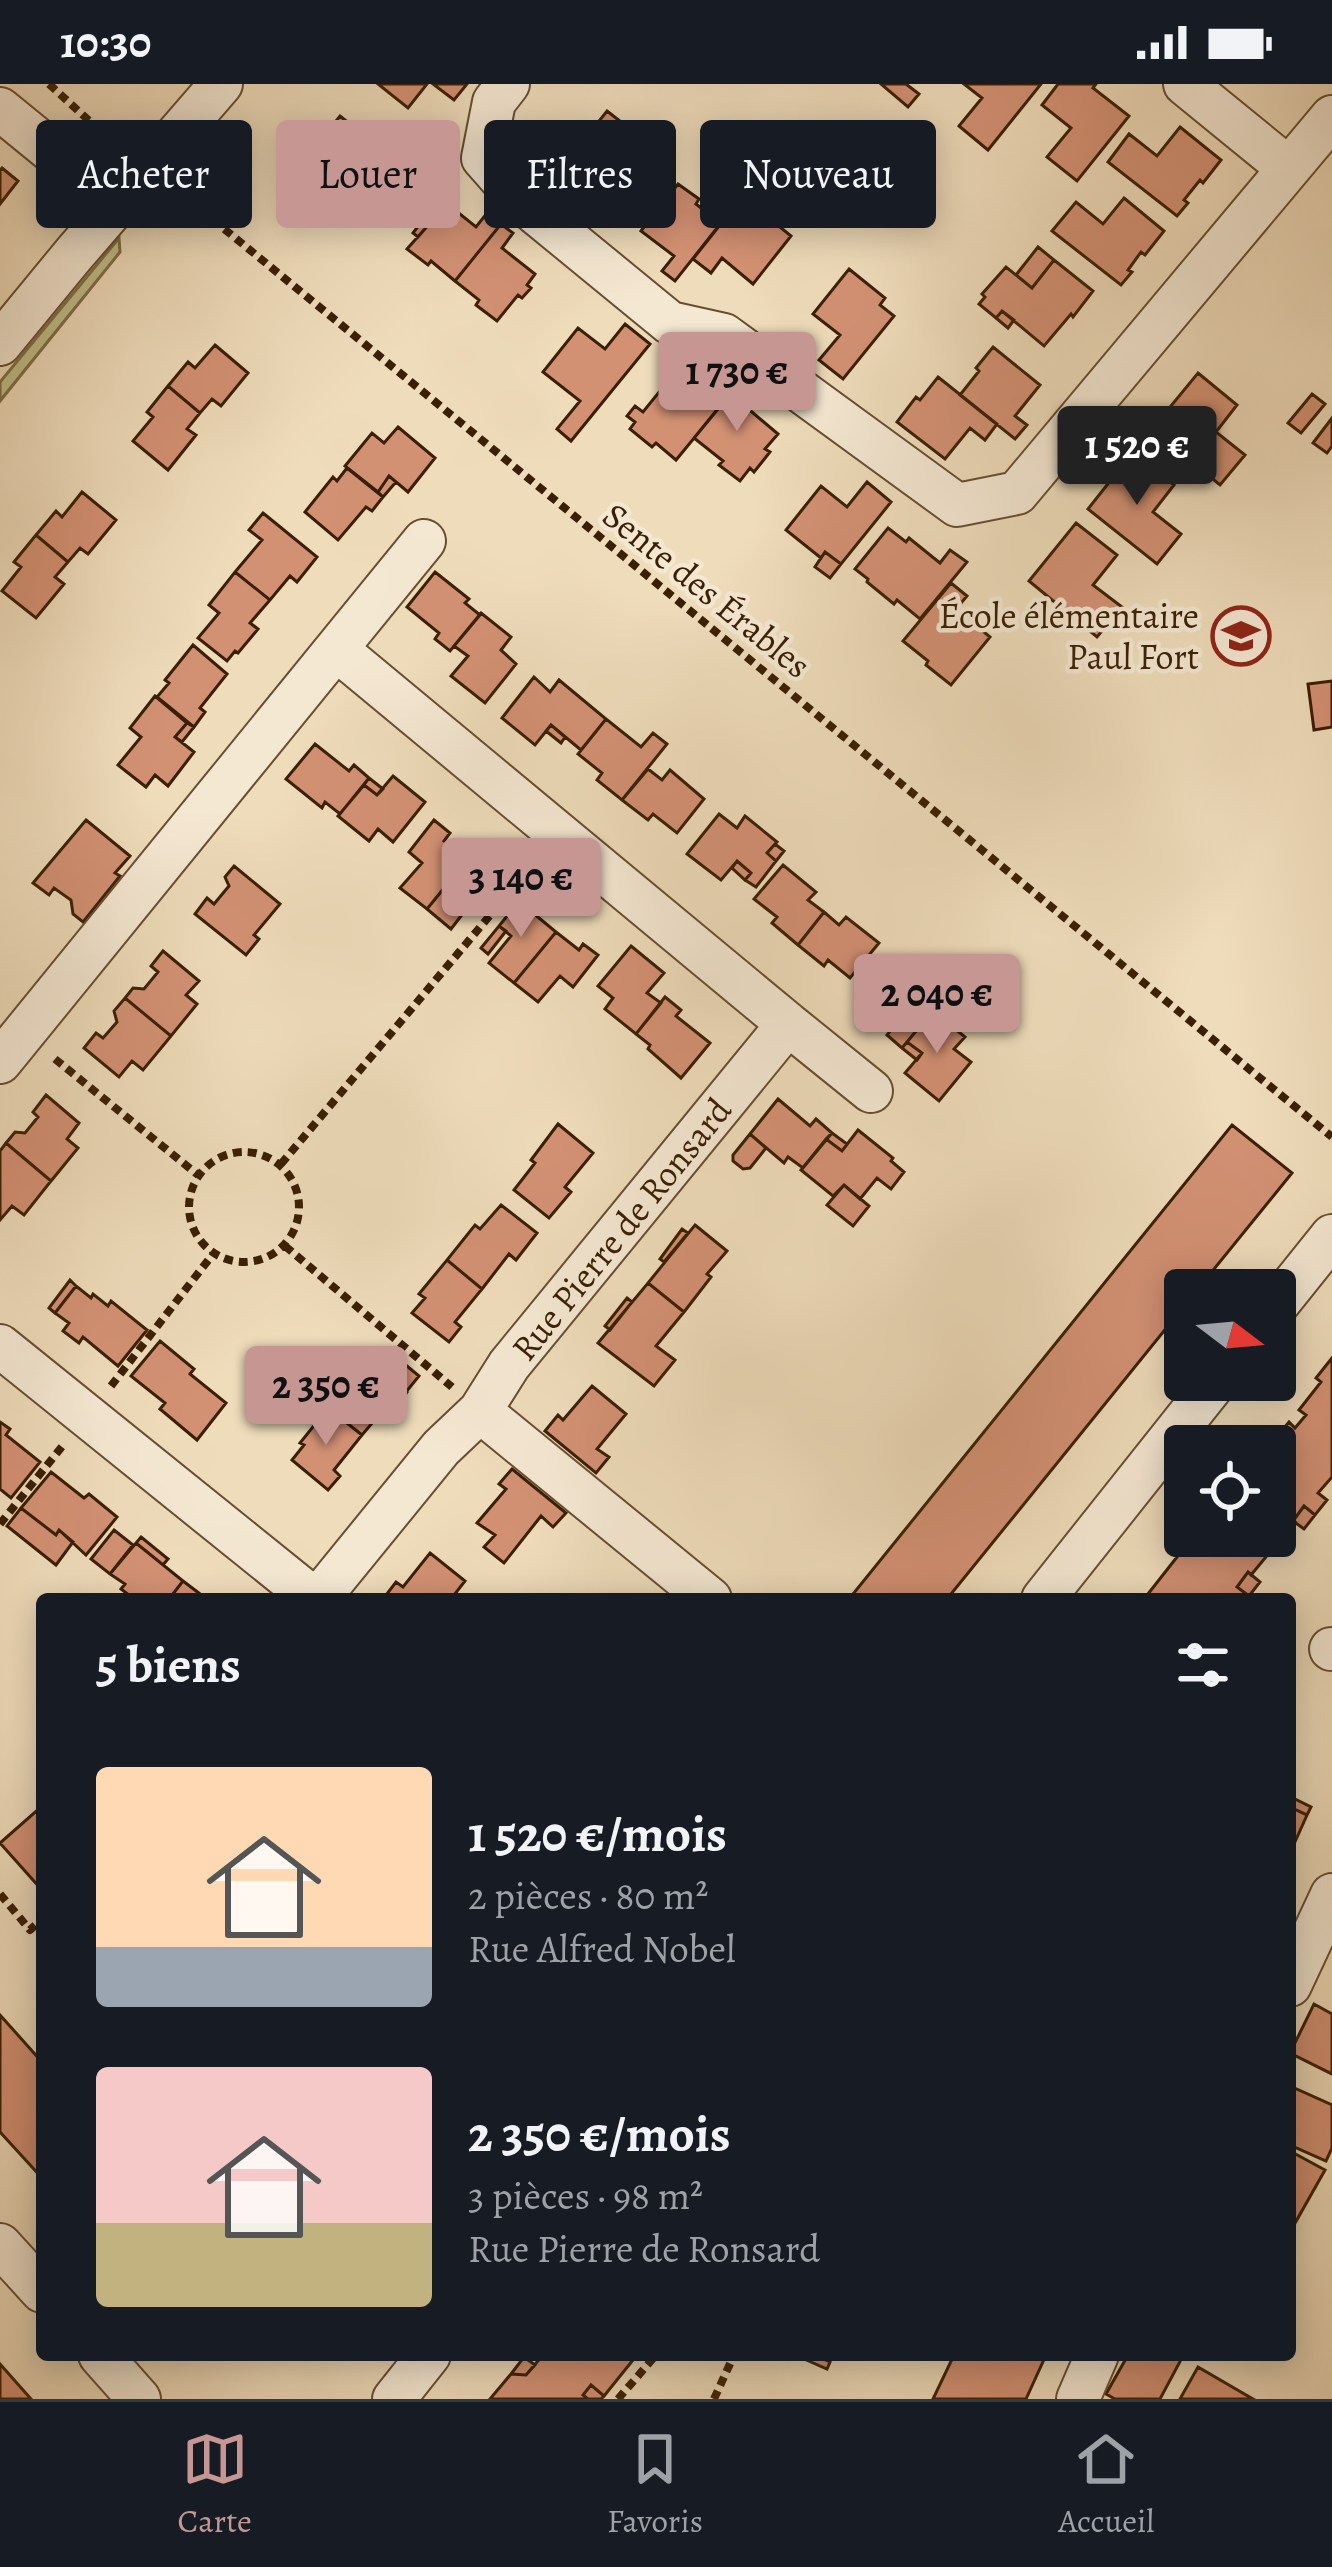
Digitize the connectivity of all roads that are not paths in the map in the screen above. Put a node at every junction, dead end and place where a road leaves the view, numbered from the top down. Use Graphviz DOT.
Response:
graph roads {
  1 [pos="221,84"];
  2 [pos="508,84"];
  3 [pos="1185,84"];
  4 [pos="0,109"];
  5 [pos="1332,117"];
  6 [pos="190,120"];
  7 [pos="36,138"];
  8 [pos="1288,168"];
  9 [pos="98,228"];
  10 [pos="0,344"];
  11 [pos="424,541"];
  12 [pos="336,649"];
  13 [pos="788,1024"];
  14 [pos="12,1048"];
  15 [pos="871,1091"];
  16 [pos="1332,1236"];
  17 [pos="1296,1281"];
  18 [pos="0,1346"];
  19 [pos="1200,1401"];
  20 [pos="480,1412"];
  21 [pos="308,1593"];
  22 [pos="321,1593"];
  23 [pos="703,1593"];
  24 [pos="1048,1593"];
  25 [pos="1332,1895"];
  26 [pos="1311,1944"];
  27 [pos="1296,1973"];
  28 [pos="0,2245"];
  29 [pos="36,2284"];
  30 [pos="105,2361"];
  31 [pos="424,2361"];
  32 [pos="1094,2361"];
  33 [pos="139,2399"];
  34 [pos="394,2399"];
  35 [pos="1078,2399"];
  1 -- 6 [label="street"];
  2 -- 8 [label="street"];
  3 -- 8 [label="street"];
  4 -- 7 [label="street"];
  5 -- 8 [label="street"];
  9 -- 10 [label="street"];
  11 -- 12 [label="street"];
  12 -- 13 [label="street"];
  12 -- 14 [label="street"];
  13 -- 15 [label="street"];
  13 -- 20 [label="street, Rue Pierre de Ronsard"];
  16 -- 17 [label="street"];
  18 -- 21 [label="street"];
  19 -- 24 [label="street"];
  20 -- 22 [label="street, Rue Pierre de Ronsard"];
  20 -- 23 [label="street"];
  25 -- 26 [label="street"];
  26 -- 27 [label="street"];
  28 -- 29 [label="street"];
  30 -- 33 [label="street"];
  31 -- 34 [label="street"];
  32 -- 35 [label="street"];
}
